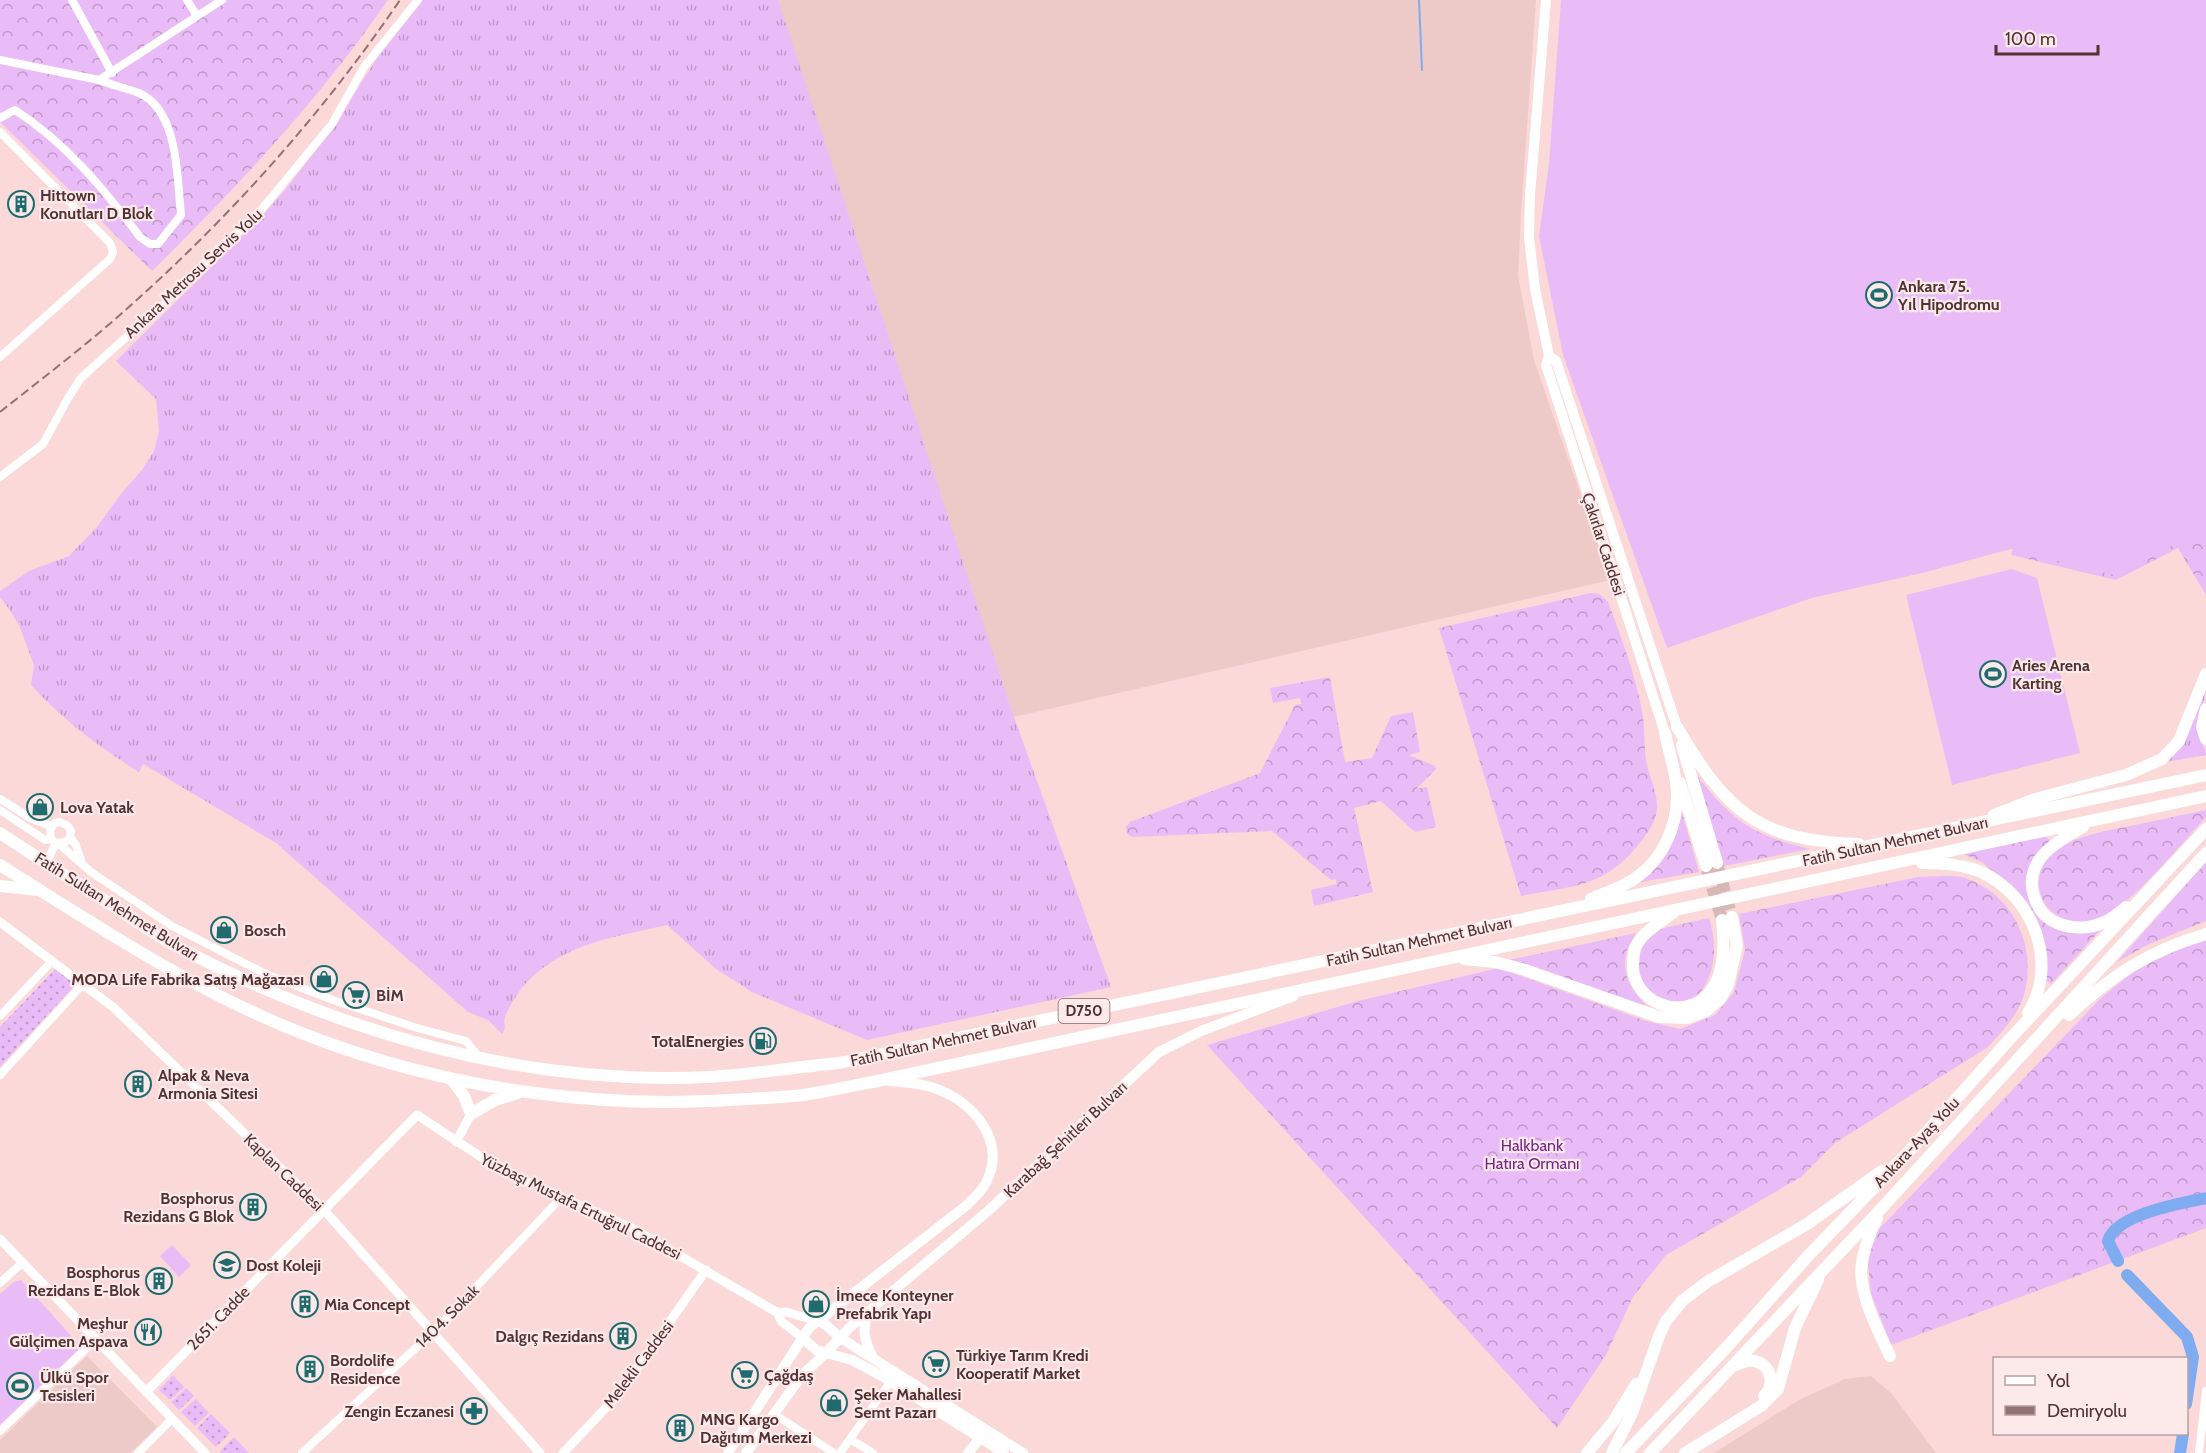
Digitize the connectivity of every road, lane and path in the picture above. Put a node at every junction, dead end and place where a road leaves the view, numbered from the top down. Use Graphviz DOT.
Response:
graph roads {
  1 [pos="72,0"];
  2 [pos="187,0"];
  3 [pos="222,0"];
  4 [pos="418,0"];
  5 [pos="1546,0"];
  6 [pos="196,16"];
  7 [pos="0,60"];
  8 [pos="112,72"];
  9 [pos="99,80"];
  10 [pos="0,118"];
  11 [pos="0,132"];
  12 [pos="1549,356"];
  13 [pos="0,357"];
  14 [pos="0,477"];
  15 [pos="1657,669"];
  16 [pos="1645,673"];
  17 [pos="2206,674"];
  18 [pos="2206,709"];
  19 [pos="1677,727"];
  20 [pos="1665,733"];
  21 [pos="2206,739"];
  22 [pos="2206,775"];
  23 [pos="2206,796"];
  24 [pos="0,799"];
  25 [pos="0,810"];
  26 [pos="2097,820"];
  27 [pos="51,826"];
  28 [pos="2206,827"];
  29 [pos="1954,829"];
  30 [pos="0,833"];
  31 [pos="70,837"];
  32 [pos="56,842"];
  33 [pos="1881,845"];
  34 [pos="2206,853"];
  35 [pos="46,863"];
  36 [pos="82,864"];
  37 [pos="1894,864"];
  38 [pos="0,865"];
  39 [pos="0,886"];
  40 [pos="41,891"];
  41 [pos="1564,910"];
  42 [pos="1678,910"];
  43 [pos="0,922"];
  44 [pos="2206,934"];
  45 [pos="1454,958"];
  46 [pos="52,961"];
  47 [pos="273,977"];
  48 [pos="83,984"];
  49 [pos="1318,987"];
  50 [pos="268,990"];
  51 [pos="0,1016"];
  52 [pos="2008,1041"];
  53 [pos="479,1057"];
  54 [pos="2008,1071"];
  55 [pos="0,1075"];
  56 [pos="452,1080"];
  57 [pos="882,1080"];
  58 [pos="523,1092"];
  59 [pos="471,1114"];
  60 [pos="417,1116"];
  61 [pos="456,1142"];
  62 [pos="1916,1144"];
  63 [pos="561,1198"];
  64 [pos="324,1210"];
  65 [pos="1880,1210"];
  66 [pos="0,1239"];
  67 [pos="22,1263"];
  68 [pos="1824,1268"];
  69 [pos="706,1270"];
  70 [pos="0,1283"];
  71 [pos="872,1307"];
  72 [pos="778,1313"];
  73 [pos="818,1321"];
  74 [pos="433,1332"];
  75 [pos="839,1337"];
  76 [pos="804,1338"];
  77 [pos="95,1340"];
  78 [pos="826,1353"];
  79 [pos="1890,1356"];
  80 [pos="873,1359"];
  81 [pos="1649,1362"];
  82 [pos="1730,1367"];
  83 [pos="891,1381"];
  84 [pos="2206,1391"];
  85 [pos="146,1392"];
  86 [pos="774,1414"];
  87 [pos="172,1419"];
  88 [pos="0,1431"];
  89 [pos="980,1438"];
  90 [pos="850,1439"];
  91 [pos="138,1453"];
  92 [pos="205,1453"];
  93 [pos="302,1453"];
  94 [pos="540,1453"];
  95 [pos="563,1453"];
  96 [pos="728,1453"];
  97 [pos="747,1453"];
  98 [pos="834,1453"];
  99 [pos="840,1453"];
  100 [pos="873,1453"];
  101 [pos="968,1453"];
  102 [pos="1004,1453"];
  103 [pos="1023,1453"];
  104 [pos="1587,1453"];
  105 [pos="1612,1453"];
  106 [pos="1626,1453"];
  107 [pos="1650,1453"];
  108 [pos="1676,1453"];
  109 [pos="1685,1453"];
  110 [pos="2199,1453"];
  1 -- 8 [label="street"];
  2 -- 6 [label="street"];
  3 -- 6 [label="street"];
  4 -- 14 [label="street, Ankara Metrosu Servis Yolu"];
  5 -- 12 [label="main road, Çakırlar Caddesi"];
  6 -- 8 [label="street"];
  7 -- 9 [label="street"];
  8 -- 9 [label="street"];
  9 -- 10 [label="street"];
  11 -- 13 [label="street"];
  12 -- 15 [label="main road, Çakırlar Caddesi"];
  12 -- 16 [label="main road, Çakırlar Caddesi"];
  15 -- 16 [label="main road"];
  15 -- 19 [label="main road, Çakırlar Caddesi"];
  16 -- 20 [label="main road, Çakırlar Caddesi"];
  17 -- 29 [label="highway"];
  18 -- 21 [label="highway"];
  19 -- 20 [label="highway"];
  19 -- 33 [label="highway"];
  20 -- 41 [label="highway"];
  22 -- 29 [label="highway, Fatih Sultan Mehmet Bulvarı / D750"];
  23 -- 26 [label="highway, Fatih Sultan Mehmet Bulvarı / D750"];
  24 -- 27 [label="street"];
  25 -- 32 [label="street"];
  26 -- 28 [label="highway"];
  26 -- 37 [label="highway, Fatih Sultan Mehmet Bulvarı / D750"];
  27 -- 31 [label="street"];
  27 -- 32 [label="street"];
  28 -- 52 [label="highway, Ankara-Ayaş Yolu"];
  29 -- 33 [label="highway, Fatih Sultan Mehmet Bulvarı / D750"];
  30 -- 35 [label="highway, Fatih Sultan Mehmet Bulvarı / D750"];
  31 -- 32 [label="street"];
  31 -- 36 [label="street"];
  32 -- 35 [label="street"];
  32 -- 36 [label="street"];
  33 -- 41 [label="highway, Fatih Sultan Mehmet Bulvarı / D750"];
  34 -- 54 [label="highway, Ankara-Ayaş Yolu"];
  35 -- 50 [label="highway, Fatih Sultan Mehmet Bulvarı / D750"];
  36 -- 47 [label="street"];
  37 -- 42 [label="highway, Fatih Sultan Mehmet Bulvarı / D750"];
  37 -- 52 [label="highway"];
  38 -- 40 [label="highway, Fatih Sultan Mehmet Bulvarı / D750"];
  39 -- 40 [label="highway"];
  40 -- 56 [label="highway, Fatih Sultan Mehmet Bulvarı / D750"];
  41 -- 53 [label="highway, Fatih Sultan Mehmet Bulvarı / D750"];
  42 -- 45 [label="highway, Fatih Sultan Mehmet Bulvarı / D750"];
  42 -- 45 [label="highway"];
  43 -- 46 [label="street, Kaplan Caddesi"];
  44 -- 54 [label="highway"];
  45 -- 49 [label="highway, Fatih Sultan Mehmet Bulvarı / D750"];
  46 -- 48 [label="street, Kaplan Caddesi"];
  46 -- 51 [label="street"];
  47 -- 50 [label="street"];
  47 -- 53 [label="street"];
  48 -- 55 [label="street"];
  48 -- 64 [label="street, Kaplan Caddesi"];
  49 -- 57 [label="highway, Fatih Sultan Mehmet Bulvarı / D750"];
  49 -- 71 [label="main road, Karabağ Şehitleri Bulvarı"];
  50 -- 53 [label="highway, Fatih Sultan Mehmet Bulvarı / D750"];
  52 -- 62 [label="highway, Ankara-Ayaş Yolu"];
  54 -- 65 [label="highway, Ankara-Ayaş Yolu"];
  56 -- 58 [label="highway, Fatih Sultan Mehmet Bulvarı / D750"];
  56 -- 59 [label="highway"];
  57 -- 58 [label="highway, Fatih Sultan Mehmet Bulvarı / D750"];
  57 -- 73 [label="main road, Karabağ Şehitleri Bulvarı"];
  58 -- 59 [label="highway"];
  59 -- 61 [label="street"];
  60 -- 61 [label="street, Yüzbaşı Mustafa Ertuğrul Caddesi"];
  60 -- 64 [label="street, 2651. Cadde"];
  61 -- 63 [label="street, Yüzbaşı Mustafa Ertuğrul Caddesi"];
  62 -- 81 [label="highway"];
  62 -- 106 [label="highway, Ankara-Ayaş Yolu"];
  63 -- 69 [label="street, Yüzbaşı Mustafa Ertuğrul Caddesi"];
  63 -- 74 [label="street, 1404. Sokak"];
  64 -- 74 [label="street, Kaplan Caddesi"];
  64 -- 85 [label="street, 2651. Cadde"];
  65 -- 68 [label="highway, Ankara-Ayaş Yolu"];
  65 -- 79 [label="highway"];
  66 -- 67 [label="street"];
  67 -- 70 [label="street"];
  67 -- 77 [label="street"];
  68 -- 82 [label="highway, Ankara-Ayaş Yolu"];
  68 -- 109 [label="highway"];
  69 -- 72 [label="street, Yüzbaşı Mustafa Ertuğrul Caddesi"];
  69 -- 95 [label="street, Melekli Caddesi"];
  71 -- 75 [label="main road, Karabağ Şehitleri Bulvarı"];
  71 -- 80 [label="main road"];
  72 -- 73 [label="street, Yüzbaşı Mustafa Ertuğrul Caddesi"];
  72 -- 76 [label="street, Yüzbaşı Mustafa Ertuğrul Caddesi"];
  73 -- 75 [label="main road"];
  73 -- 76 [label="main road, Karabağ Şehitleri Bulvarı"];
  74 -- 93 [label="street, 1404. Sokak"];
  74 -- 94 [label="street, Kaplan Caddesi"];
  75 -- 78 [label="main road, Karabağ Şehitleri Bulvarı"];
  75 -- 80 [label="main road"];
  76 -- 78 [label="main road"];
  76 -- 96 [label="main road, Karabağ Şehitleri Bulvarı"];
  77 -- 85 [label="street"];
  77 -- 88 [label="street"];
  78 -- 83 [label="main road"];
  78 -- 86 [label="main road, Karabağ Şehitleri Bulvarı"];
  80 -- 103 [label="main road"];
  81 -- 104 [label="highway"];
  81 -- 105 [label="highway"];
  82 -- 107 [label="highway, Ankara-Ayaş Yolu"];
  82 -- 108 [label="highway"];
  83 -- 89 [label="main road"];
  83 -- 90 [label="street"];
  84 -- 110 [label="street"];
  85 -- 87 [label="street"];
  86 -- 97 [label="main road, Karabağ Şehitleri Bulvarı"];
  86 -- 98 [label="street"];
  87 -- 91 [label="street"];
  87 -- 92 [label="street"];
  89 -- 101 [label="main road"];
  89 -- 102 [label="main road"];
  90 -- 99 [label="street"];
  90 -- 100 [label="street"];
}
